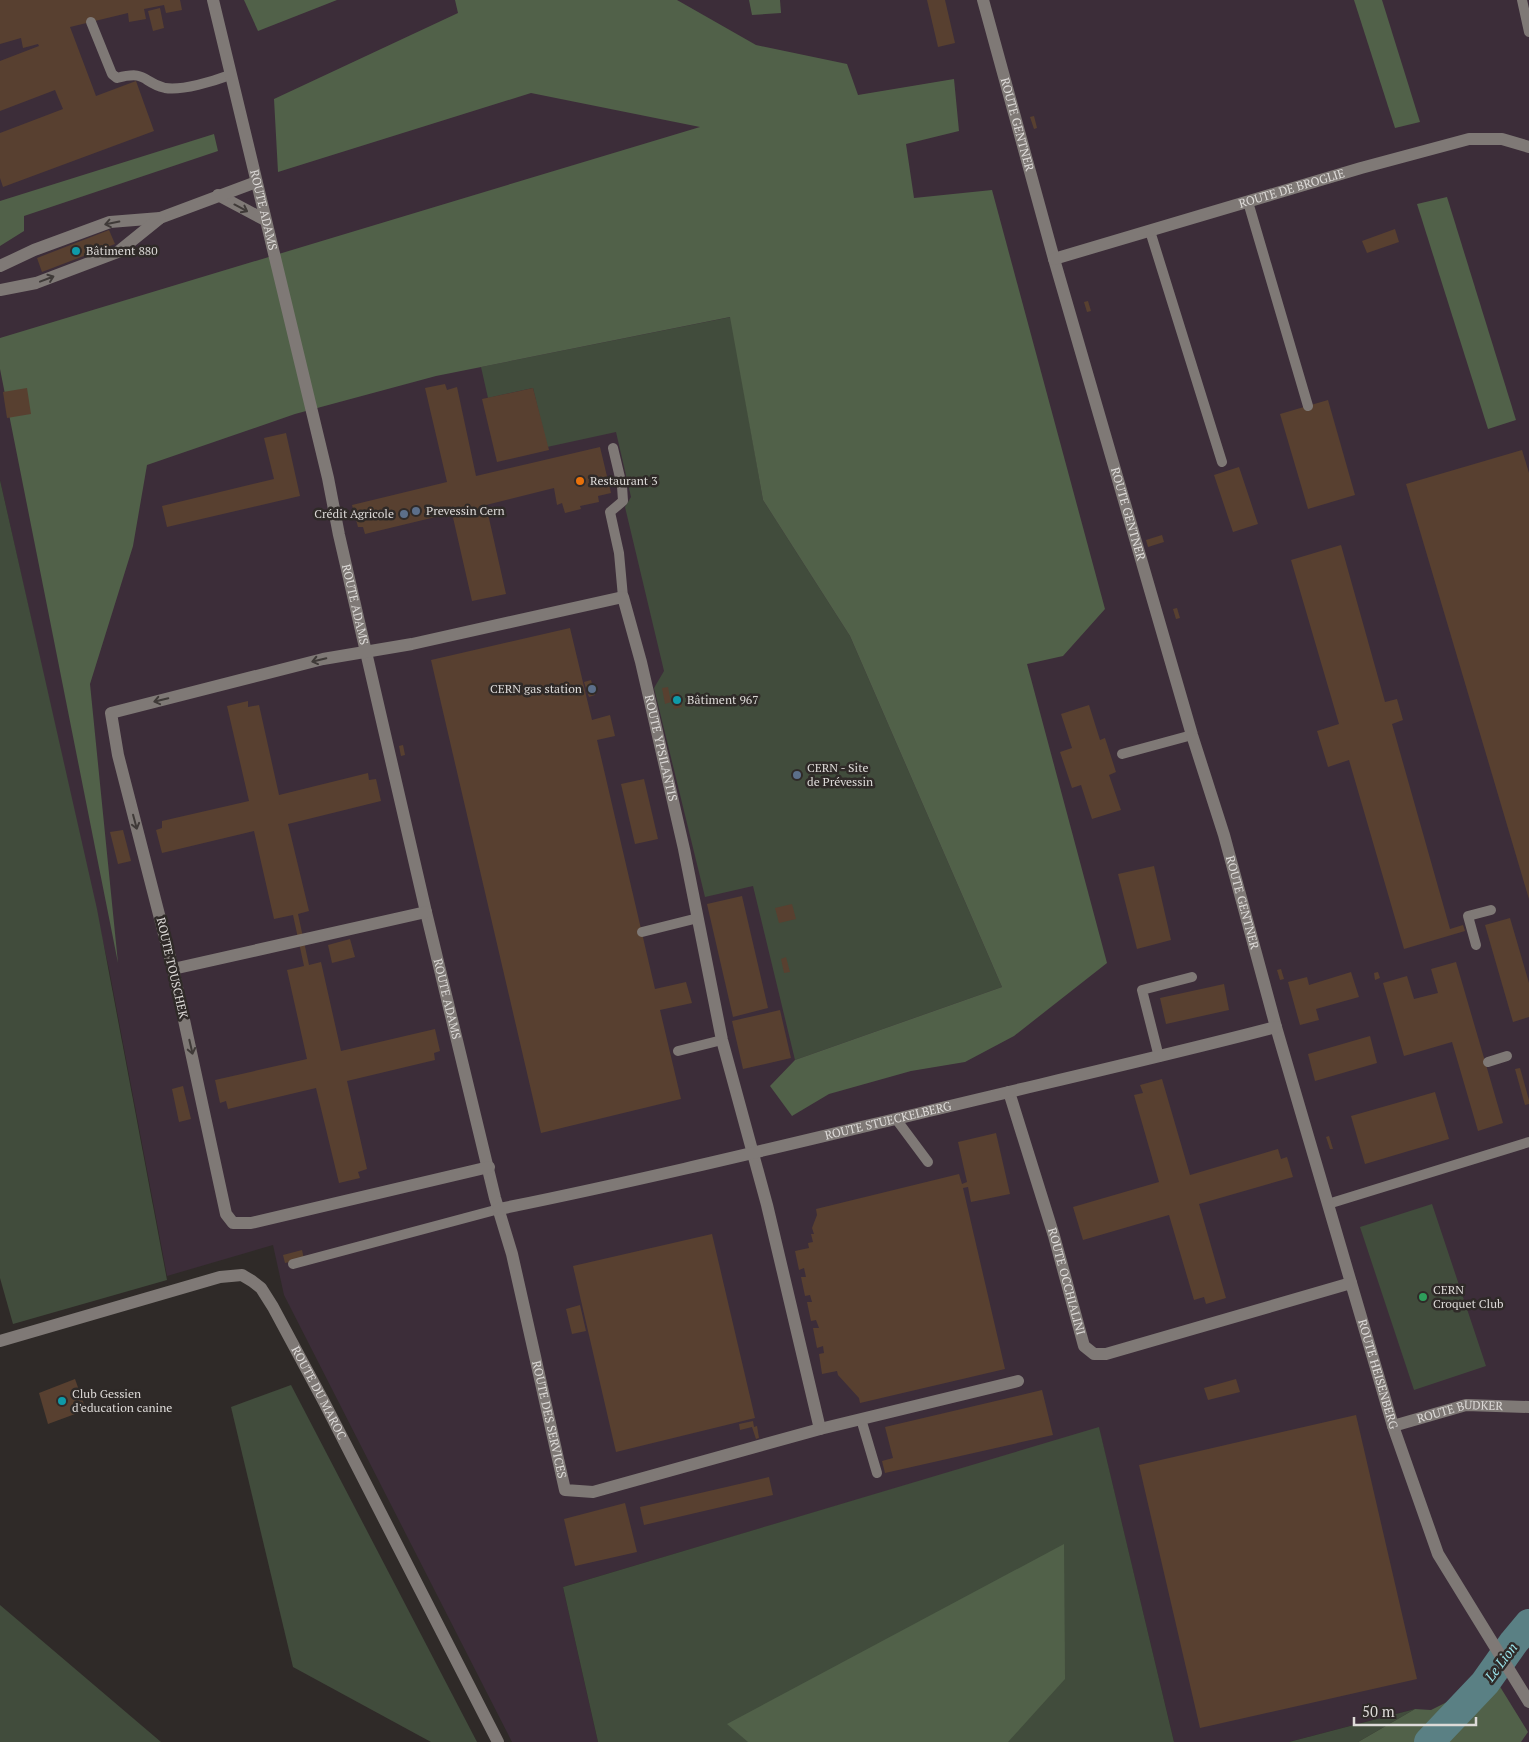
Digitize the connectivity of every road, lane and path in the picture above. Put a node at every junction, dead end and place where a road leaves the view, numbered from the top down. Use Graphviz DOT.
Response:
graph roads {
  1 [pos="213,0"];
  2 [pos="983,0"];
  3 [pos="1522,0"];
  4 [pos="91,22"];
  5 [pos="1529,32"];
  6 [pos="230,75"];
  7 [pos="1529,147"];
  8 [pos="256,182"];
  9 [pos="218,195"];
  10 [pos="1248,202"];
  11 [pos="160,218"];
  12 [pos="265,220"];
  13 [pos="1150,231"];
  14 [pos="1054,259"];
  15 [pos="0,266"];
  16 [pos="0,290"];
  17 [pos="1308,406"];
  18 [pos="613,448"];
  19 [pos="1222,462"];
  20 [pos="623,597"];
  21 [pos="366,651"];
  22 [pos="1192,735"];
  23 [pos="1122,754"];
  24 [pos="1491,910"];
  25 [pos="426,912"];
  26 [pos="698,918"];
  27 [pos="642,932"];
  28 [pos="1476,945"];
  29 [pos="173,969"];
  30 [pos="1192,977"];
  31 [pos="1276,1027"];
  32 [pos="722,1040"];
  33 [pos="678,1051"];
  34 [pos="1507,1056"];
  35 [pos="1159,1057"];
  36 [pos="1488,1062"];
  37 [pos="1009,1092"];
  38 [pos="896,1119"];
  39 [pos="1529,1142"];
  40 [pos="752,1155"];
  41 [pos="928,1162"];
  42 [pos="488,1167"];
  43 [pos="1328,1204"];
  44 [pos="499,1209"];
  45 [pos="293,1264"];
  46 [pos="1351,1283"];
  47 [pos="0,1340"];
  48 [pos="1018,1381"];
  49 [pos="1529,1407"];
  50 [pos="861,1419"];
  51 [pos="1393,1426"];
  52 [pos="820,1429"];
  53 [pos="877,1473"];
  54 [pos="1529,1702"];
  55 [pos="498,1742"];
  1 -- 6 [label="street, ROUTE ADAMS"];
  2 -- 14 [label="street, ROUTE GENTNER"];
  3 -- 5 [label="lane"];
  4 -- 6 [label="lane"];
  6 -- 8 [label="street, ROUTE ADAMS"];
  7 -- 10 [label="street, ROUTE DE BROGLIE"];
  8 -- 9 [label="street"];
  8 -- 12 [label="street, ROUTE ADAMS"];
  9 -- 11 [label="street"];
  9 -- 12 [label="street, one-way"];
  10 -- 13 [label="street, ROUTE DE BROGLIE"];
  10 -- 17 [label="lane"];
  11 -- 15 [label="street, one-way"];
  16 -- 11 [label="street, one-way"];
  12 -- 21 [label="street, ROUTE ADAMS"];
  13 -- 14 [label="street, ROUTE DE BROGLIE"];
  13 -- 19 [label="lane"];
  14 -- 22 [label="street, ROUTE GENTNER"];
  18 -- 20 [label="lane"];
  20 -- 21 [label="street"];
  20 -- 26 [label="street, ROUTE YPSILANTIS"];
  21 -- 25 [label="street, ROUTE ADAMS"];
  21 -- 29 [label="street, ROUTE TOUSCHEK, one-way"];
  22 -- 23 [label="lane"];
  22 -- 31 [label="street, ROUTE GENTNER"];
  24 -- 28 [label="lane"];
  25 -- 29 [label="street"];
  25 -- 42 [label="street, ROUTE ADAMS"];
  26 -- 27 [label="lane"];
  26 -- 32 [label="street, ROUTE YPSILANTIS"];
  29 -- 42 [label="street, ROUTE TOUSCHEK, one-way"];
  30 -- 35 [label="lane"];
  31 -- 35 [label="street, ROUTE STUECKELBERG"];
  31 -- 43 [label="street, ROUTE HEISENBERG"];
  32 -- 33 [label="lane"];
  32 -- 40 [label="street, ROUTE YPSILANTIS"];
  34 -- 36 [label="lane"];
  35 -- 37 [label="street, ROUTE STUECKELBERG"];
  37 -- 38 [label="street, ROUTE STUECKELBERG"];
  37 -- 46 [label="street, ROUTE OCCHIALINI"];
  38 -- 40 [label="street, ROUTE STUECKELBERG"];
  38 -- 41 [label="lane"];
  39 -- 43 [label="lane"];
  40 -- 44 [label="street, ROUTE STUECKELBERG"];
  40 -- 52 [label="street"];
  42 -- 44 [label="street, ROUTE ADAMS"];
  43 -- 46 [label="street, ROUTE HEISENBERG"];
  44 -- 45 [label="lane"];
  44 -- 52 [label="street, ROUTE DES SERVICES"];
  46 -- 51 [label="street, ROUTE HEISENBERG"];
  47 -- 55 [label="street, ROUTE DU MAROC"];
  48 -- 50 [label="street, ROUTE DES SERVICES"];
  49 -- 51 [label="street, ROUTE BUDKER"];
  50 -- 52 [label="street, ROUTE DES SERVICES"];
  50 -- 53 [label="lane"];
  51 -- 54 [label="street, ROUTE HEISENBERG"];
}
